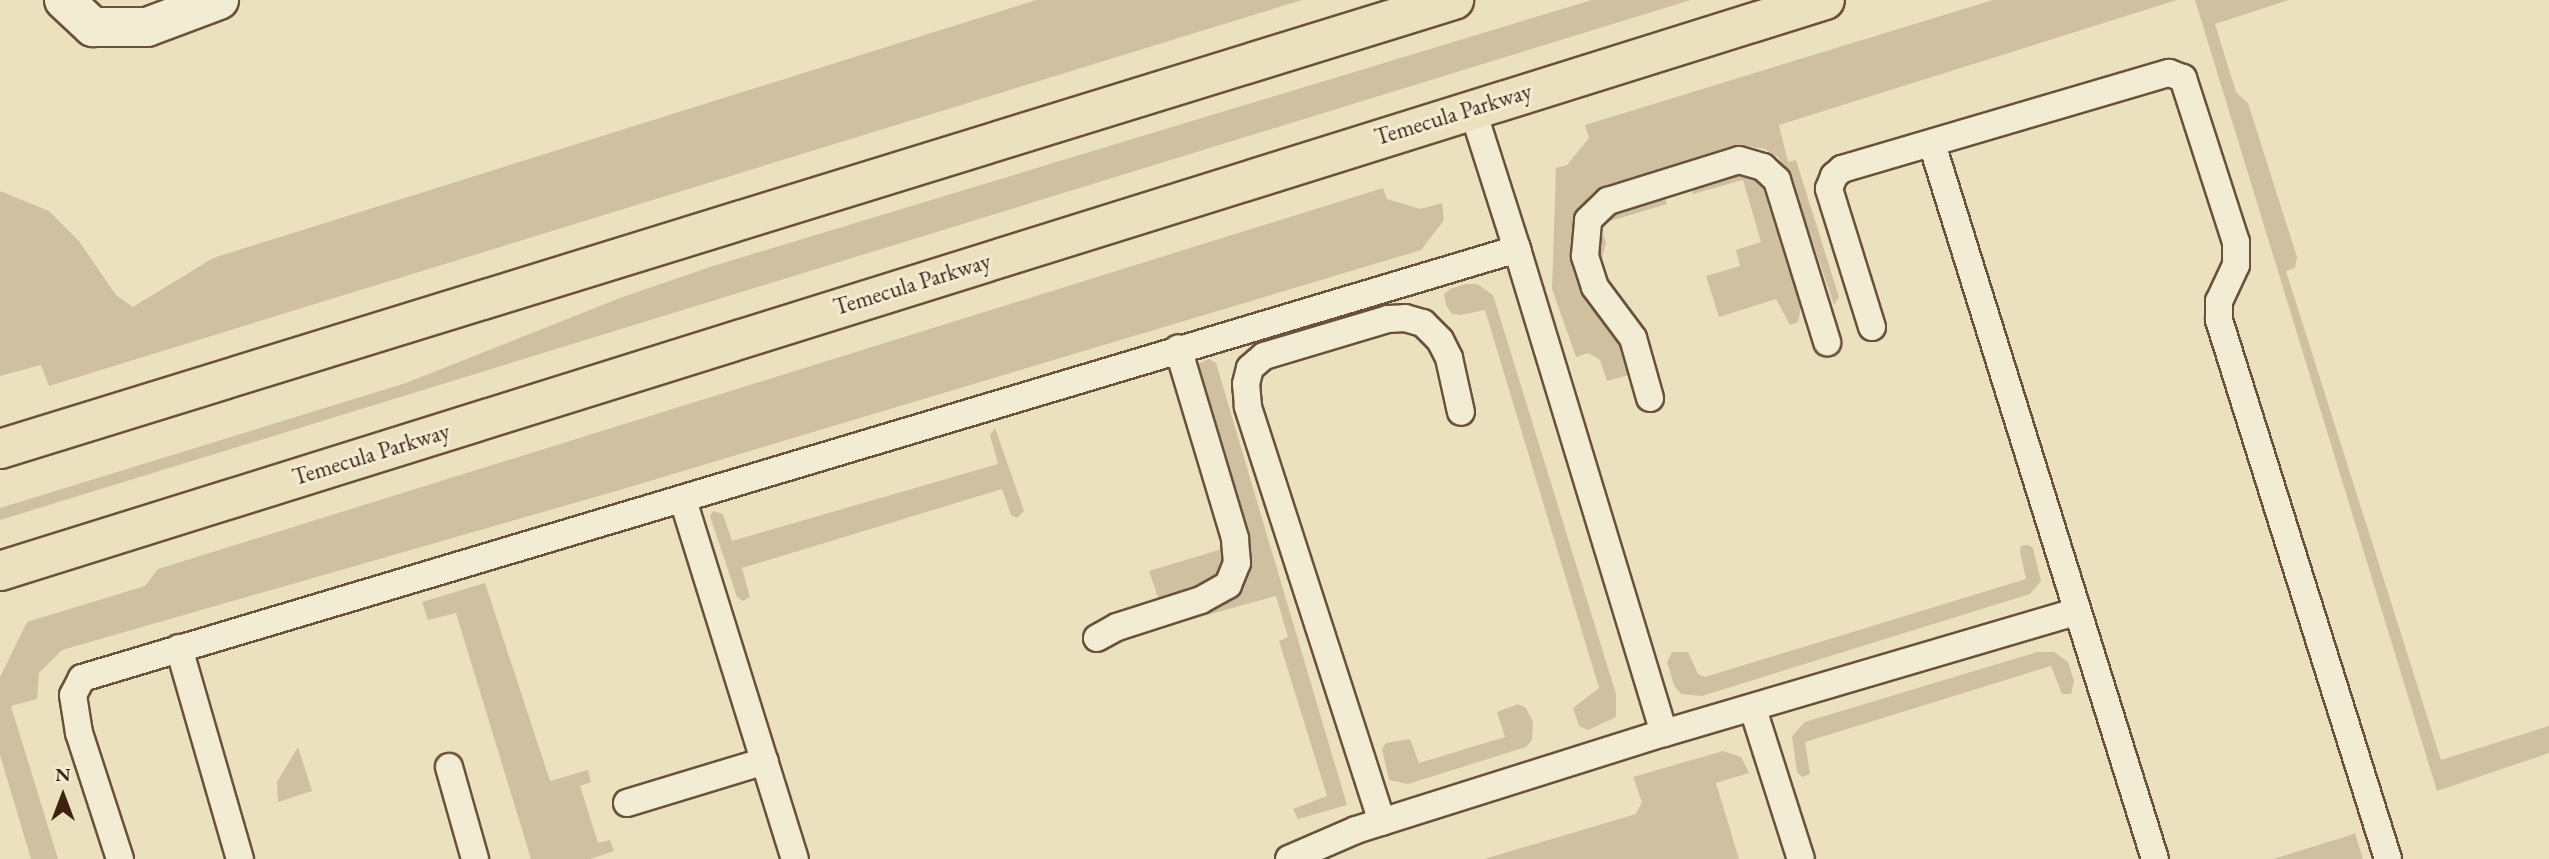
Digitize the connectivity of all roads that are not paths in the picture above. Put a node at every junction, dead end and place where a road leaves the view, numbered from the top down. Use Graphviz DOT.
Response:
graph roads {
  1 [pos="64,0"];
  2 [pos="219,0"];
  3 [pos="1454,0"];
  4 [pos="1825,0"];
  5 [pos="1472,108"];
  6 [pos="1933,144"];
  7 [pos="1517,249"];
  8 [pos="1872,327"];
  9 [pos="1826,342"];
  10 [pos="1178,348"];
  11 [pos="1650,398"];
  12 [pos="1461,412"];
  13 [pos="0,449"];
  14 [pos="683,499"];
  15 [pos="0,571"];
  16 [pos="2076,612"];
  17 [pos="1097,638"];
  18 [pos="179,648"];
  19 [pos="1753,709"];
  20 [pos="1664,733"];
  21 [pos="765,761"];
  22 [pos="449,767"];
  23 [pos="627,803"];
  24 [pos="1382,822"];
  25 [pos="120,859"];
  26 [pos="240,859"];
  27 [pos="475,859"];
  28 [pos="795,859"];
  29 [pos="1289,859"];
  30 [pos="1801,859"];
  31 [pos="2155,859"];
  32 [pos="2388,859"];
  1 -- 2 [label="street"];
  3 -- 13 [label="main road"];
  4 -- 5 [label="main road, Temecula Parkway"];
  5 -- 7 [label="lane"];
  5 -- 15 [label="main road, Temecula Parkway"];
  6 -- 8 [label="lane"];
  6 -- 16 [label="lane"];
  6 -- 32 [label="lane"];
  7 -- 10 [label="lane"];
  7 -- 20 [label="lane"];
  9 -- 11 [label="lane"];
  10 -- 14 [label="lane"];
  10 -- 17 [label="lane"];
  12 -- 24 [label="lane"];
  14 -- 18 [label="lane"];
  14 -- 21 [label="lane"];
  16 -- 19 [label="lane"];
  16 -- 31 [label="lane"];
  18 -- 25 [label="lane"];
  18 -- 26 [label="lane"];
  19 -- 20 [label="lane"];
  19 -- 30 [label="lane"];
  20 -- 24 [label="lane"];
  21 -- 23 [label="lane"];
  21 -- 28 [label="lane"];
  22 -- 27 [label="lane"];
  24 -- 29 [label="lane"];
}
